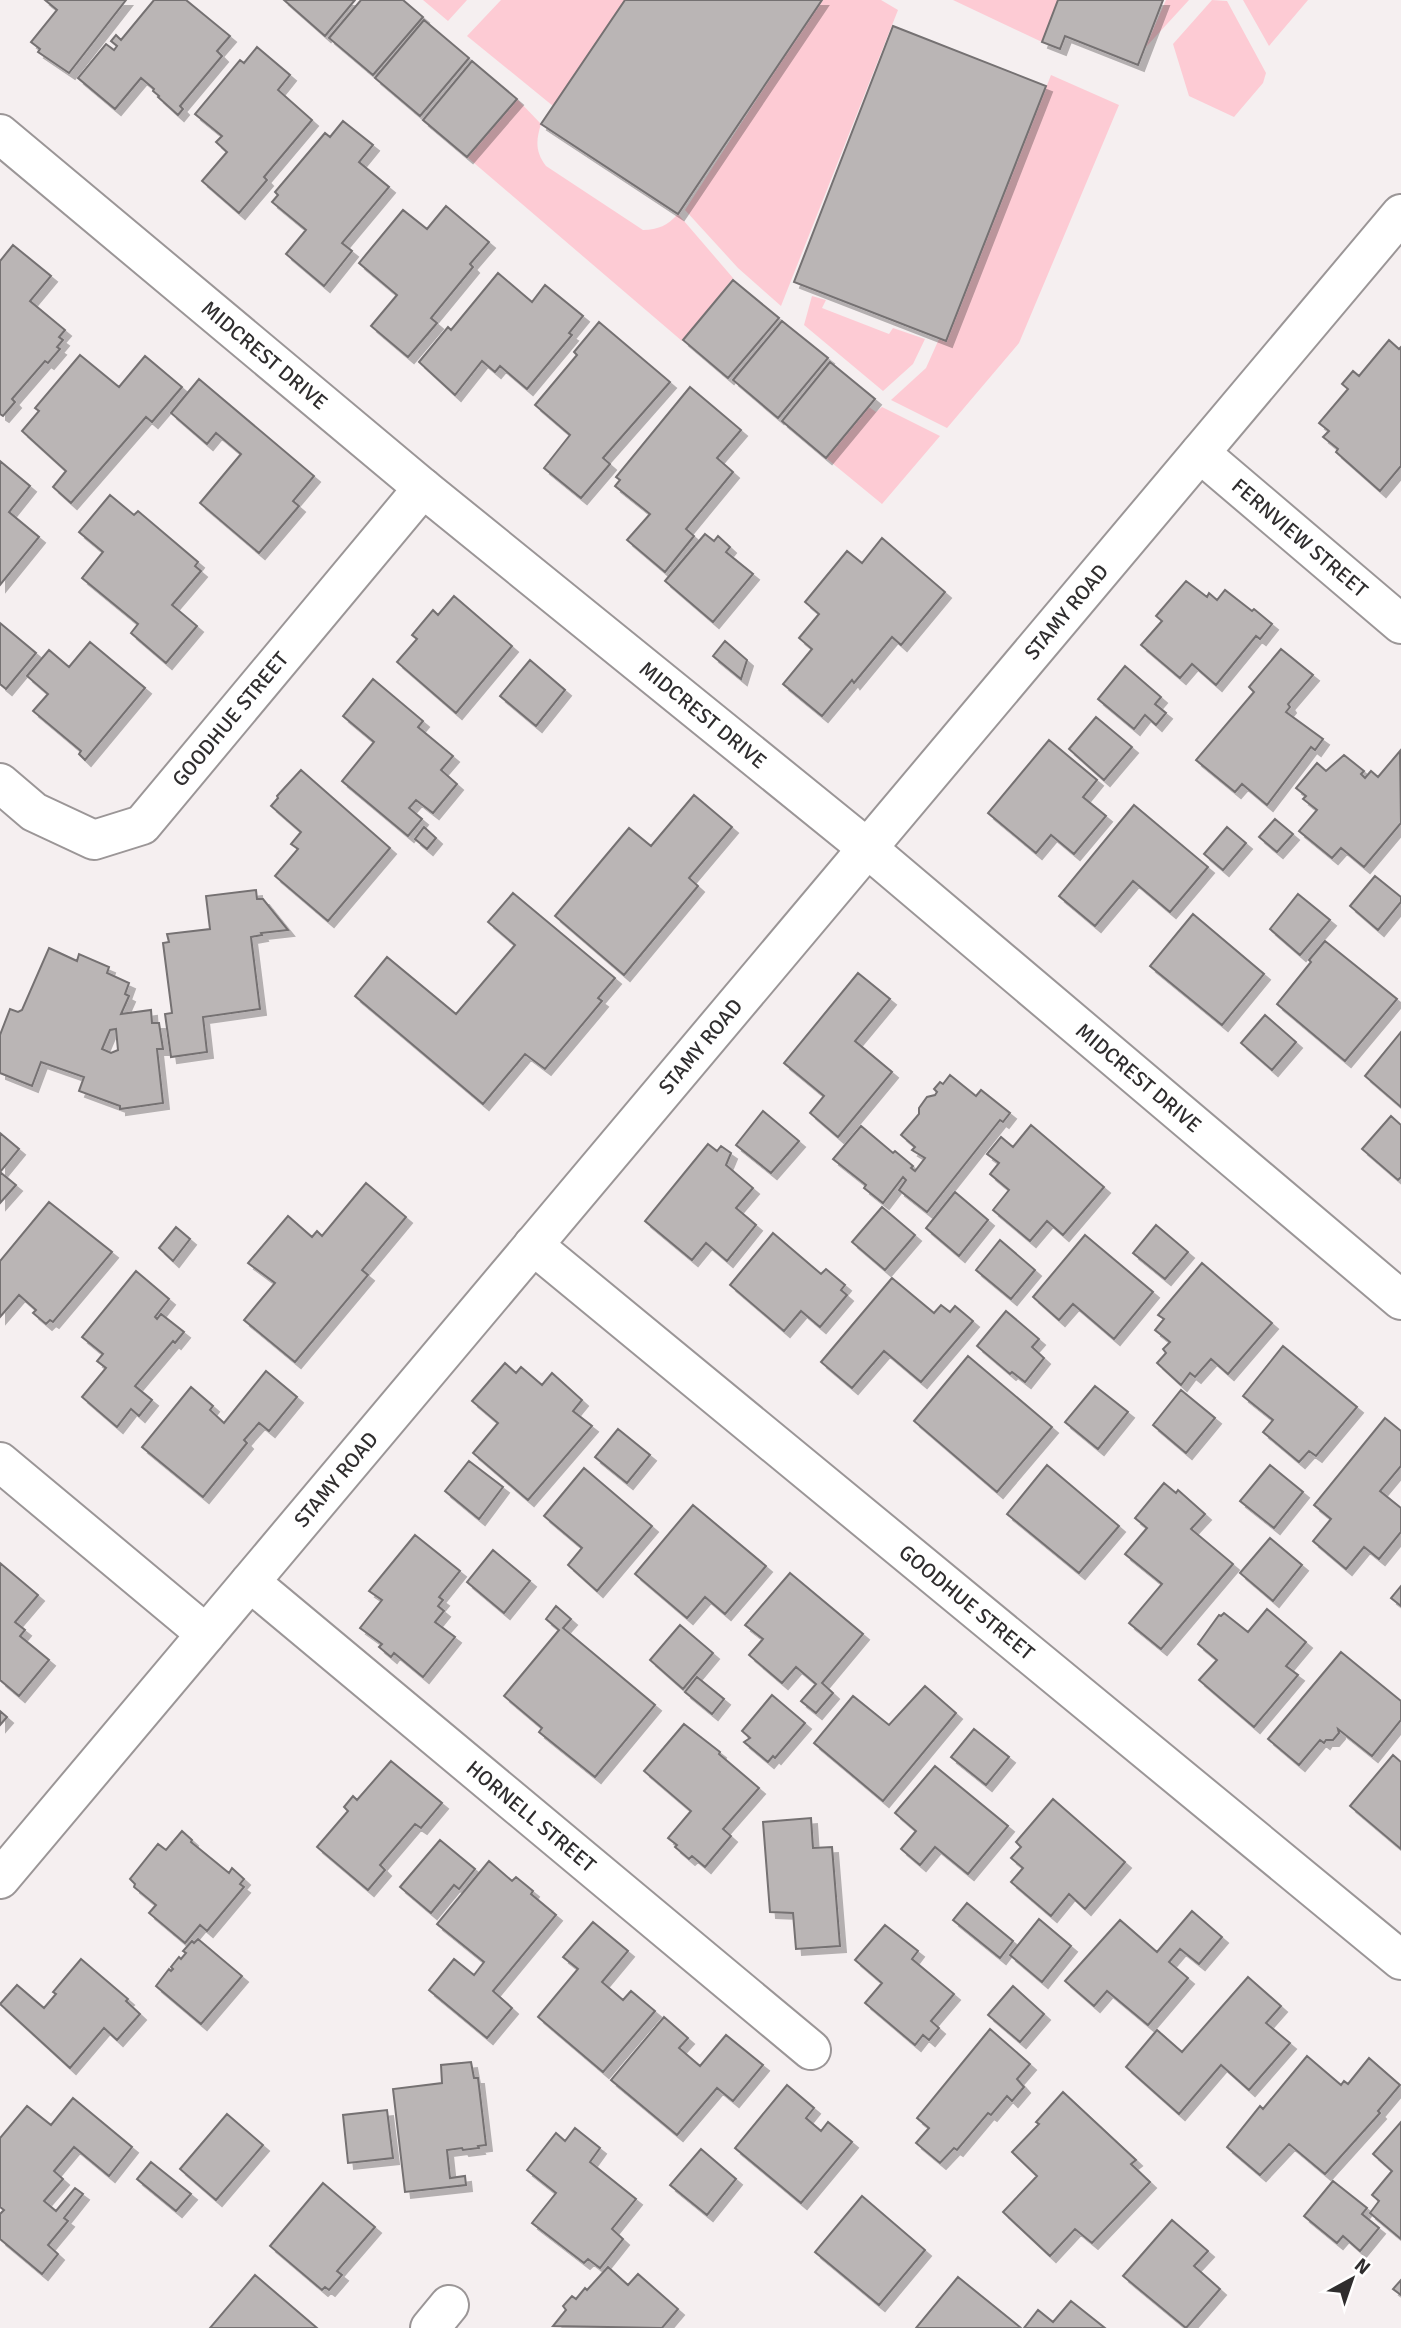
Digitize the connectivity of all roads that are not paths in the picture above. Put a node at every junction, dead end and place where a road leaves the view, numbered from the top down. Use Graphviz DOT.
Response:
graph roads {
  1 [pos="0,134"];
  2 [pos="1401,214"];
  3 [pos="1200,453"];
  4 [pos="424,488"];
  5 [pos="1401,624"];
  6 [pos="0,783"];
  7 [pos="867,848"];
  8 [pos="533,1245"];
  9 [pos="1401,1300"];
  10 [pos="0,1462"];
  11 [pos="250,1582"];
  12 [pos="206,1633"];
  13 [pos="0,1879"];
  14 [pos="1401,1960"];
  15 [pos="811,2050"];
  1 -- 4 [label="street, MIDCREST DRIVE"];
  2 -- 3 [label="street, STAMY ROAD"];
  3 -- 5 [label="street, FERNVIEW STREET"];
  3 -- 7 [label="street, STAMY ROAD"];
  4 -- 6 [label="street, GOODHUE STREET"];
  4 -- 7 [label="street, MIDCREST DRIVE"];
  7 -- 8 [label="street, STAMY ROAD"];
  7 -- 9 [label="street, MIDCREST DRIVE"];
  8 -- 11 [label="street, STAMY ROAD"];
  8 -- 14 [label="street, GOODHUE STREET"];
  10 -- 12 [label="street"];
  11 -- 12 [label="street, STAMY ROAD"];
  11 -- 15 [label="street, HORNELL STREET"];
  12 -- 13 [label="street, STAMY ROAD"];
}
